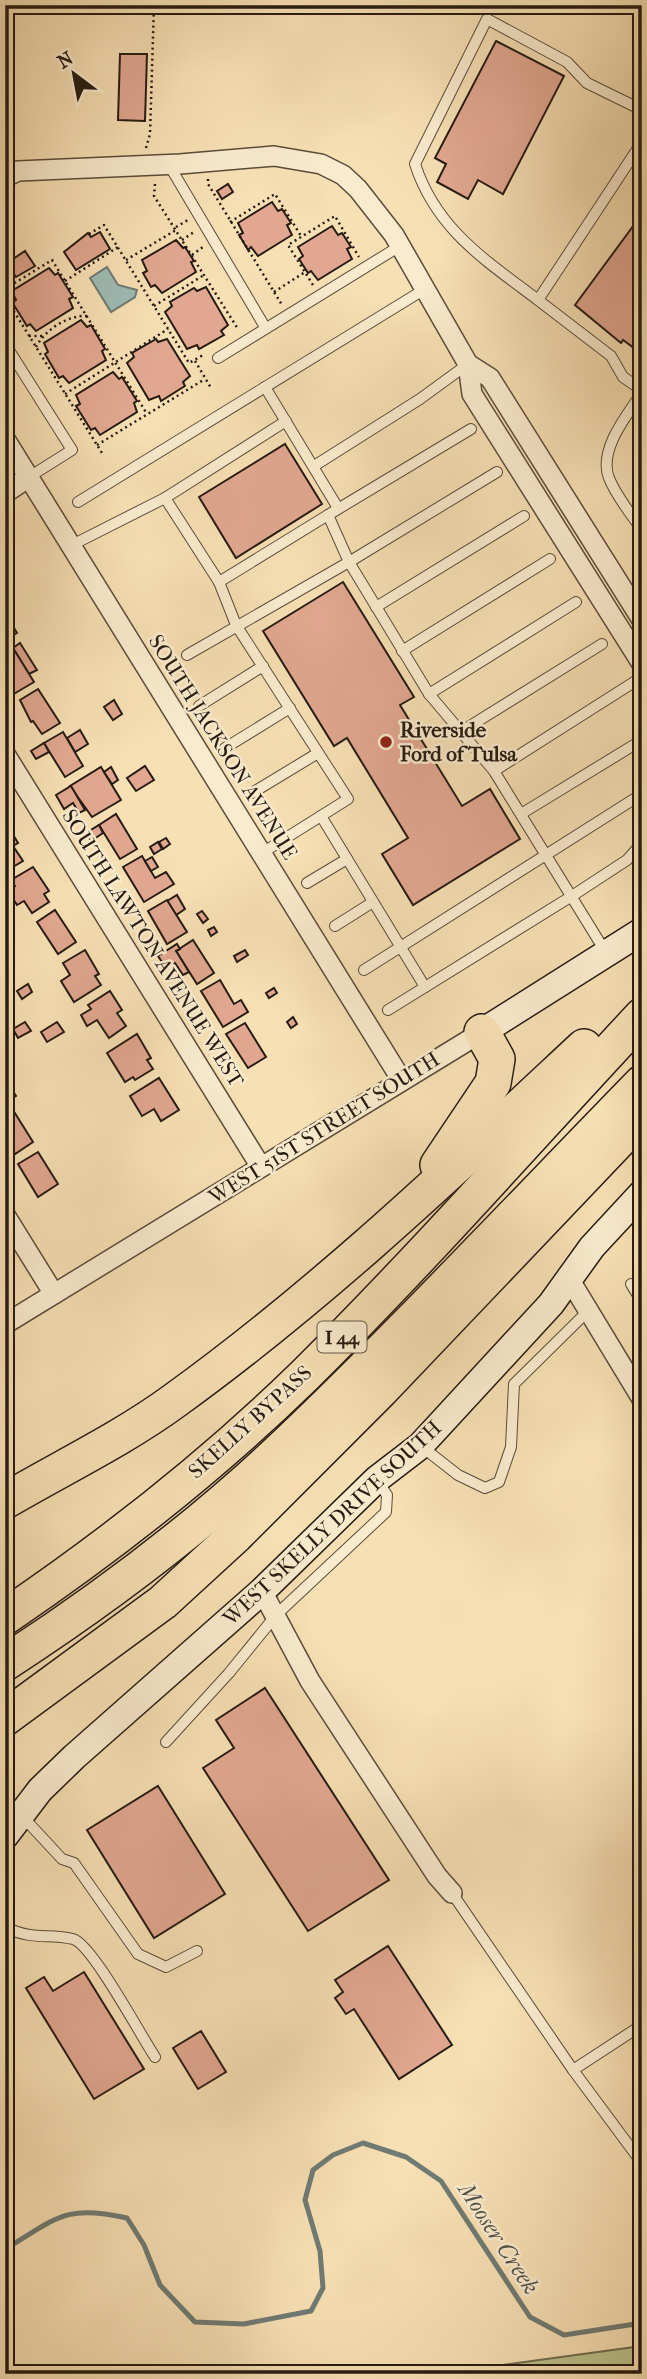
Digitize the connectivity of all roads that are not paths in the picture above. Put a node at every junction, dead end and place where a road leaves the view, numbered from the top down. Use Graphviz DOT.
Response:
graph roads {
  1 [pos="642,110"];
  2 [pos="642,142"];
  3 [pos="169,165"];
  4 [pos="5,177"];
  5 [pos="400,246"];
  6 [pos="425,289"];
  7 [pos="538,300"];
  8 [pos="265,327"];
  9 [pos="5,344"];
  10 [pos="218,358"];
  11 [pos="468,364"];
  12 [pos="264,387"];
  13 [pos="642,391"];
  14 [pos="286,421"];
  15 [pos="471,429"];
  16 [pos="5,439"];
  17 [pos="314,466"];
  18 [pos="497,472"];
  19 [pos="29,477"];
  20 [pos="5,493"];
  21 [pos="165,498"];
  22 [pos="78,502"];
  23 [pos="338,508"];
  24 [pos="328,515"];
  25 [pos="524,516"];
  26 [pos="642,530"];
  27 [pos="72,545"];
  28 [pos="550,559"];
  29 [pos="349,562"];
  30 [pos="219,582"];
  31 [pos="576,603"];
  32 [pos="376,607"];
  33 [pos="642,620"];
  34 [pos="236,625"];
  35 [pos="602,644"];
  36 [pos="402,650"];
  37 [pos="187,655"];
  38 [pos="642,664"];
  39 [pos="263,666"];
  40 [pos="642,677"];
  41 [pos="429,694"];
  42 [pos="199,706"];
  43 [pos="290,708"];
  44 [pos="462,731"];
  45 [pos="642,740"];
  46 [pos="225,748"];
  47 [pos="318,753"];
  48 [pos="5,754"];
  49 [pos="494,771"];
  50 [pos="252,793"];
  51 [pos="642,794"];
  52 [pos="521,814"];
  53 [pos="321,816"];
  54 [pos="642,843"];
  55 [pos="262,853"];
  56 [pos="546,855"];
  57 [pos="346,859"];
  58 [pos="307,883"];
  59 [pos="572,896"];
  60 [pos="373,902"];
  61 [pos="335,926"];
  62 [pos="642,931"];
  63 [pos="400,947"];
  64 [pos="607,955"];
  65 [pos="364,970"];
  66 [pos="425,987"];
  67 [pos="642,995"];
  68 [pos="388,1010"];
  69 [pos="642,1016"];
  70 [pos="482,1032"];
  71 [pos="401,1079"];
  72 [pos="642,1083"];
  73 [pos="642,1116"];
  74 [pos="261,1167"];
  75 [pos="642,1193"];
  76 [pos="409,1209"];
  77 [pos="5,1215"];
  78 [pos="568,1277"];
  79 [pos="631,1284"];
  80 [pos="54,1294"];
  81 [pos="642,1302"];
  82 [pos="588,1311"];
  83 [pos="5,1324"];
  84 [pos="642,1399"];
  85 [pos="420,1446"];
  86 [pos="377,1479"];
  87 [pos="5,1502"];
  88 [pos="262,1591"];
  89 [pos="277,1614"];
  90 [pos="5,1618"];
  91 [pos="5,1663"];
  92 [pos="5,1718"];
  93 [pos="166,1742"];
  94 [pos="20,1814"];
  95 [pos="5,1836"];
  96 [pos="452,1893"];
  97 [pos="5,1927"];
  98 [pos="197,1951"];
  99 [pos="642,2025"];
  100 [pos="155,2057"];
  101 [pos="573,2070"];
  102 [pos="642,2163"];
  1 -- 7 [label="lane"];
  2 -- 7 [label="lane"];
  3 -- 4 [label="street"];
  3 -- 5 [label="street"];
  3 -- 8 [label="lane"];
  5 -- 6 [label="street"];
  5 -- 8 [label="lane"];
  6 -- 11 [label="street"];
  6 -- 12 [label="lane"];
  7 -- 13 [label="lane"];
  8 -- 10 [label="lane"];
  9 -- 19 [label="lane"];
  11 -- 17 [label="lane"];
  11 -- 33 [label="street"];
  11 -- 38 [label="street"];
  12 -- 14 [label="lane"];
  12 -- 22 [label="lane"];
  13 -- 26 [label="lane"];
  14 -- 17 [label="lane"];
  14 -- 21 [label="lane"];
  15 -- 23 [label="lane"];
  16 -- 19 [label="street, SOUTH JACKSON AVENUE"];
  17 -- 23 [label="lane"];
  18 -- 29 [label="lane"];
  19 -- 20 [label="street"];
  19 -- 27 [label="street, SOUTH JACKSON AVENUE"];
  21 -- 27 [label="lane"];
  21 -- 30 [label="lane"];
  23 -- 24 [label="lane"];
  24 -- 29 [label="lane"];
  24 -- 30 [label="lane"];
  25 -- 32 [label="lane"];
  27 -- 55 [label="street, SOUTH JACKSON AVENUE"];
  28 -- 36 [label="lane"];
  29 -- 32 [label="lane"];
  29 -- 34 [label="lane"];
  30 -- 34 [label="lane"];
  31 -- 41 [label="lane"];
  32 -- 36 [label="lane"];
  34 -- 37 [label="lane"];
  34 -- 39 [label="lane"];
  35 -- 44 [label="lane"];
  36 -- 41 [label="lane"];
  39 -- 42 [label="lane"];
  39 -- 43 [label="lane"];
  40 -- 49 [label="lane"];
  41 -- 44 [label="lane"];
  43 -- 46 [label="lane"];
  43 -- 47 [label="lane"];
  44 -- 49 [label="lane"];
  45 -- 52 [label="lane"];
  47 -- 50 [label="lane"];
  47 -- 53 [label="lane"];
  48 -- 74 [label="street, SOUTH LAWTON AVENUE WEST"];
  49 -- 52 [label="lane"];
  51 -- 56 [label="lane"];
  52 -- 56 [label="lane"];
  53 -- 55 [label="lane"];
  53 -- 57 [label="lane"];
  54 -- 59 [label="lane"];
  55 -- 71 [label="street, SOUTH JACKSON AVENUE"];
  56 -- 59 [label="lane"];
  56 -- 63 [label="lane"];
  57 -- 58 [label="lane"];
  57 -- 60 [label="lane"];
  59 -- 64 [label="lane"];
  59 -- 66 [label="lane"];
  60 -- 61 [label="lane"];
  60 -- 63 [label="lane"];
  62 -- 64 [label="street, WEST 51ST STREET SOUTH"];
  63 -- 65 [label="lane"];
  63 -- 66 [label="lane"];
  64 -- 70 [label="street, WEST 51ST STREET SOUTH"];
  66 -- 68 [label="lane"];
  67 -- 76 [label="highway"];
  69 -- 90 [label="highway, SKELLY BYPASS / I 44"];
  70 -- 71 [label="street, WEST 51ST STREET SOUTH"];
  70 -- 76 [label="highway"];
  71 -- 74 [label="street, WEST 51ST STREET SOUTH"];
  72 -- 91 [label="highway, SKELLY BYPASS / I 44"];
  73 -- 92 [label="highway"];
  74 -- 80 [label="street, WEST 51ST STREET SOUTH"];
  75 -- 78 [label="street, WEST SKELLY DRIVE SOUTH"];
  76 -- 87 [label="highway"];
  77 -- 80 [label="street"];
  78 -- 82 [label="street"];
  78 -- 85 [label="street, WEST SKELLY DRIVE SOUTH"];
  79 -- 81 [label="lane"];
  80 -- 83 [label="street, WEST 51ST STREET SOUTH"];
  82 -- 84 [label="street"];
  82 -- 85 [label="lane"];
  85 -- 86 [label="street, WEST SKELLY DRIVE SOUTH"];
  86 -- 88 [label="street, WEST SKELLY DRIVE SOUTH"];
  86 -- 89 [label="lane"];
  88 -- 89 [label="street"];
  88 -- 94 [label="street, WEST SKELLY DRIVE SOUTH"];
  89 -- 93 [label="lane"];
  89 -- 96 [label="street"];
  94 -- 95 [label="street, WEST SKELLY DRIVE SOUTH"];
  94 -- 98 [label="lane"];
  96 -- 101 [label="lane"];
  97 -- 100 [label="lane"];
  99 -- 101 [label="lane"];
  101 -- 102 [label="lane"];
}
